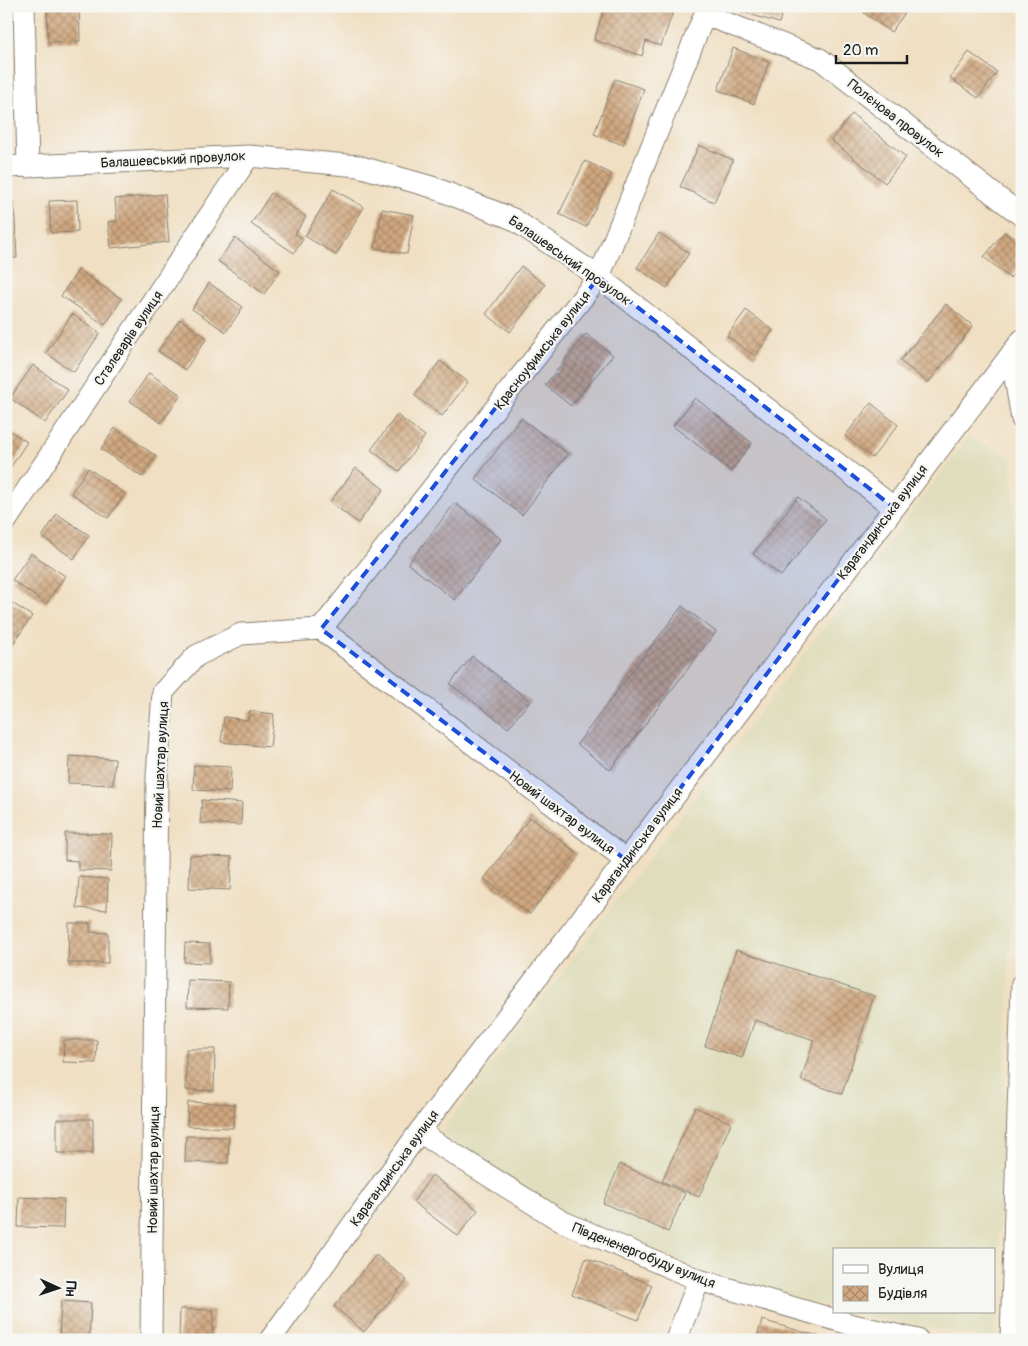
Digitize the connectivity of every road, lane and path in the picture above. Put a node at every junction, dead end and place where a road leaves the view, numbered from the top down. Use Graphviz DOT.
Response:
graph roads {
  1 [pos="24,6"];
  2 [pos="707,11"];
  3 [pos="249,156"];
  4 [pos="6,167"];
  5 [pos="28,167"];
  6 [pos="1022,216"];
  7 [pos="599,277"];
  8 [pos="1016,347"];
  9 [pos="1022,419"];
  10 [pos="893,507"];
  11 [pos="6,520"];
  12 [pos="321,629"];
  13 [pos="626,860"];
  14 [pos="1022,984"];
  15 [pos="419,1132"];
  16 [pos="699,1280"];
  17 [pos="152,1340"];
  18 [pos="270,1340"];
  19 [pos="676,1340"];
  20 [pos="918,1340"];
  21 [pos="1011,1340"];
  1 -- 5 [label="street"];
  2 -- 6 [label="street, Полєнова провулок"];
  2 -- 7 [label="street, Красноуфимська вулиця"];
  3 -- 5 [label="street, Балашевський провулок"];
  3 -- 7 [label="street, Балашевський провулок"];
  3 -- 11 [label="street, Сталеварів вулиця"];
  4 -- 5 [label="street, Балашевський провулок"];
  7 -- 10 [label="street, Балашевський провулок"];
  7 -- 12 [label="street, Красноуфимська вулиця"];
  8 -- 9 [label="street, Карагандинська вулиця"];
  8 -- 10 [label="street, Карагандинська вулиця"];
  10 -- 13 [label="street, Карагандинська вулиця"];
  12 -- 13 [label="street, Новий шахтар вулиця"];
  12 -- 17 [label="street, Новий шахтар вулиця"];
  13 -- 15 [label="street, Карагандинська вулиця"];
  14 -- 21 [label="street"];
  15 -- 16 [label="street, Південенергобуду вулиця"];
  15 -- 18 [label="street, Карагандинська вулиця"];
  16 -- 19 [label="street"];
  16 -- 20 [label="street, Південенергобуду вулиця"];
}
